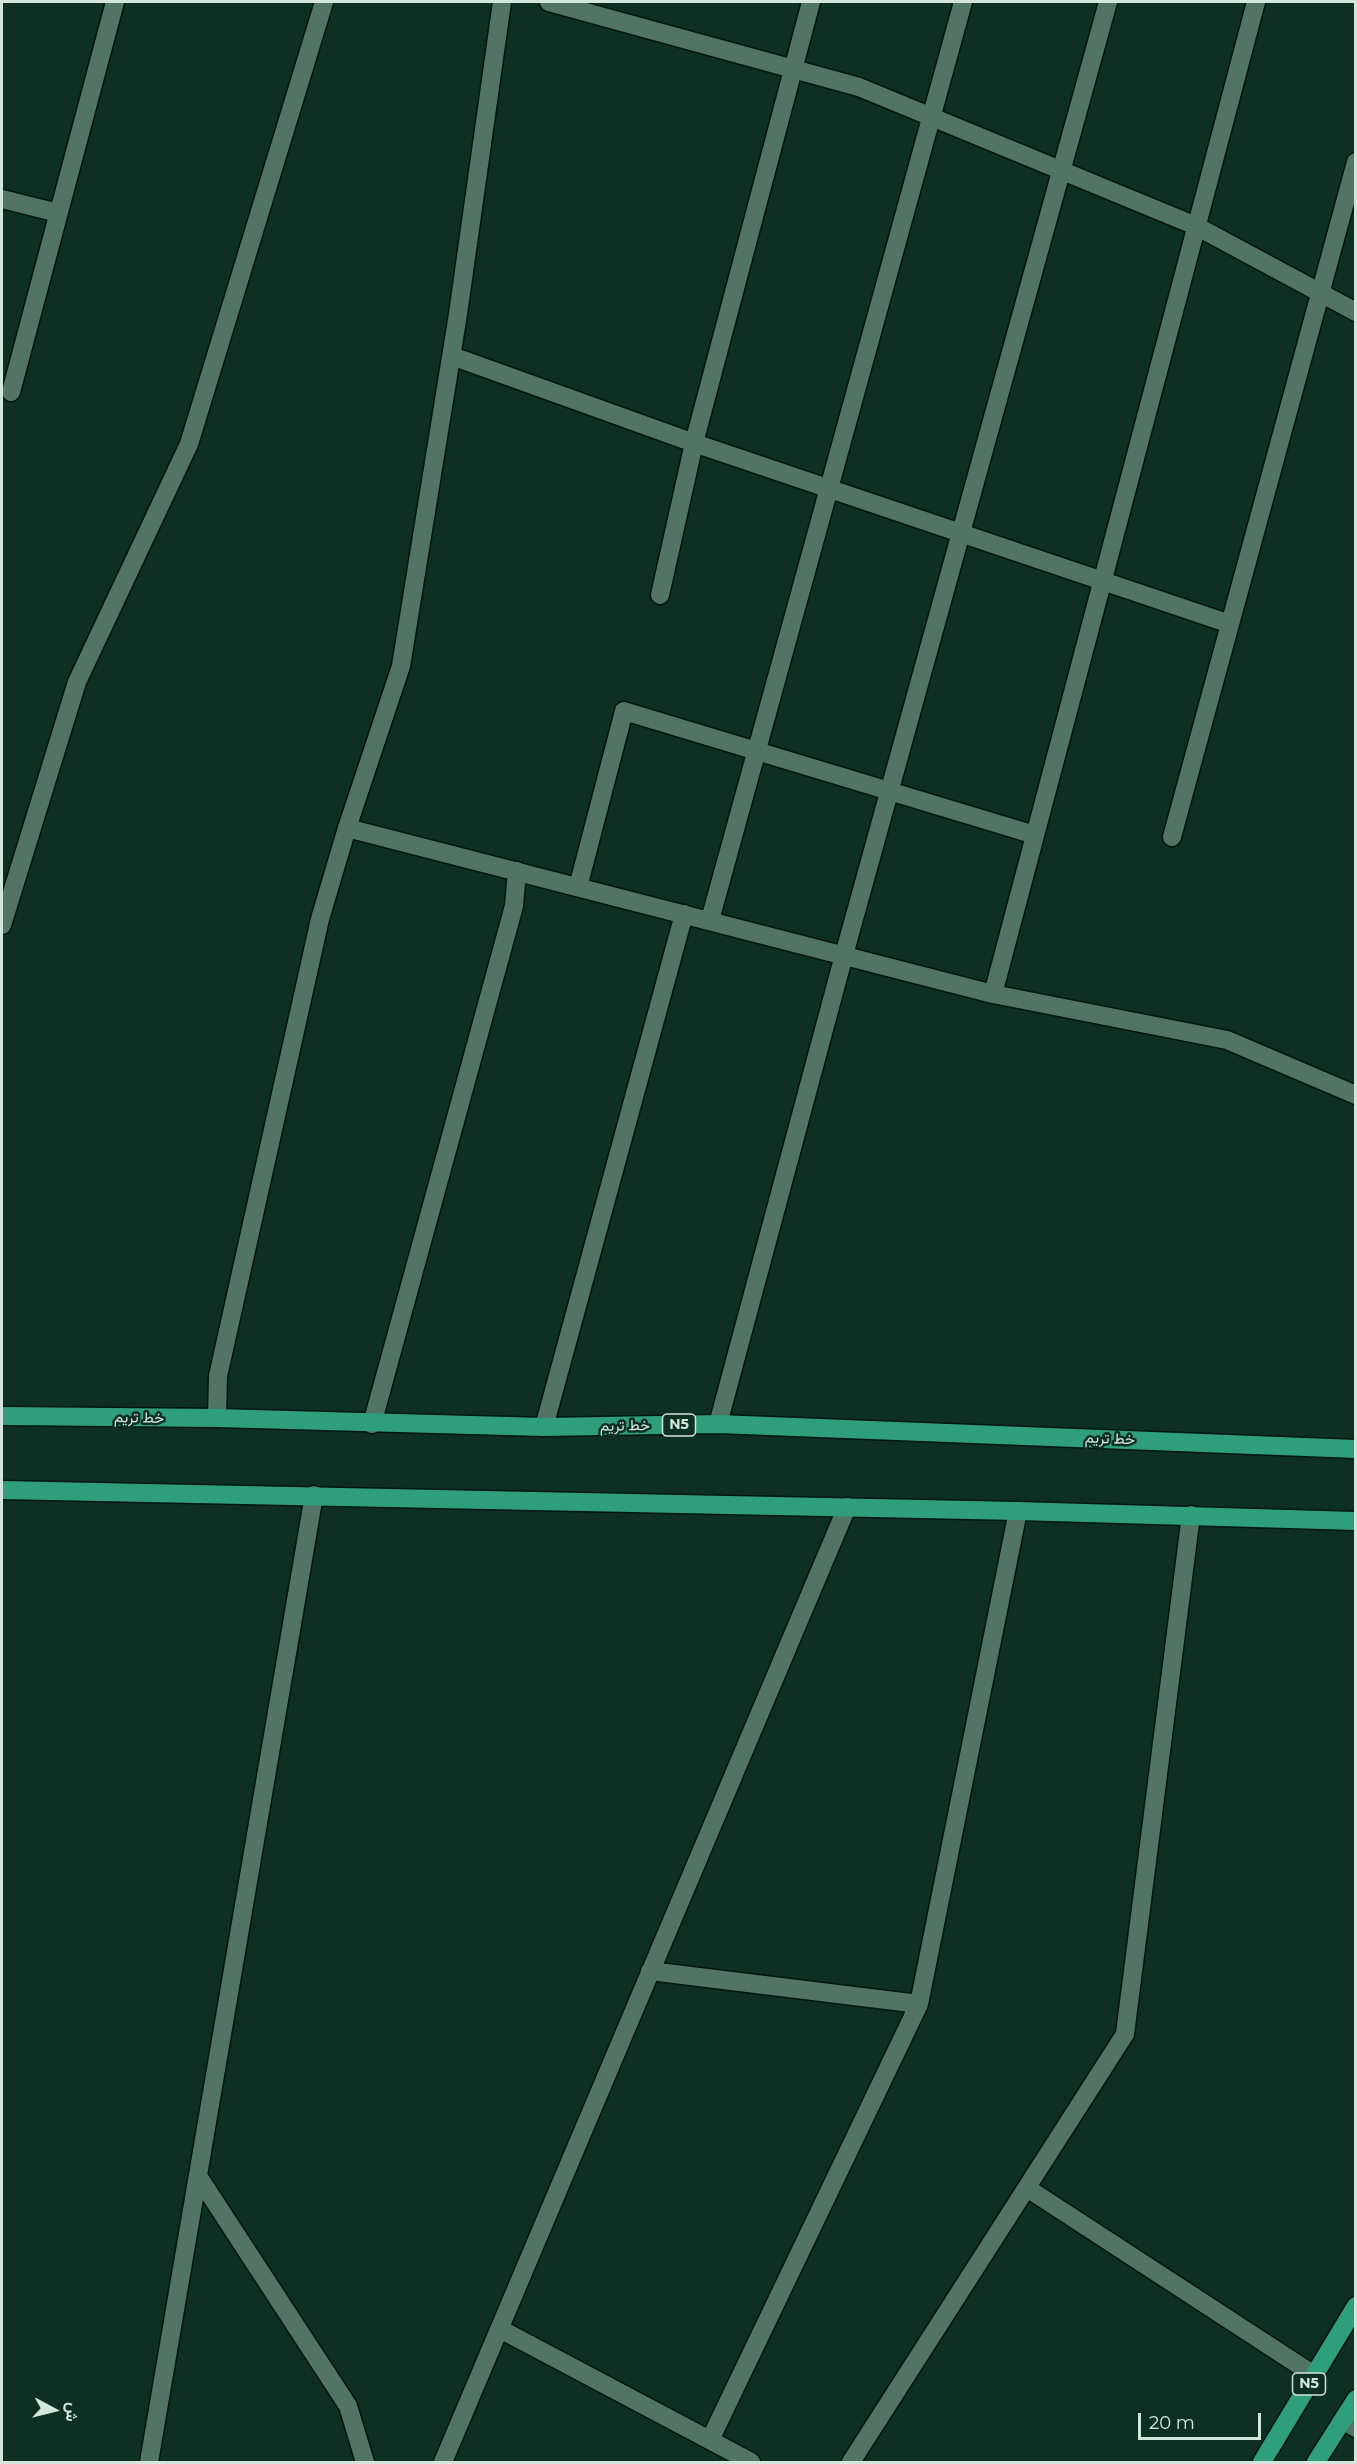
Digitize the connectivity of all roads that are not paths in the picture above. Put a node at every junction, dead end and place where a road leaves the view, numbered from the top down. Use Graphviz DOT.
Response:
graph roads {
  1 [pos="115,2"];
  2 [pos="324,2"];
  3 [pos="502,2"];
  4 [pos="549,2"];
  5 [pos="811,2"];
  6 [pos="963,2"];
  7 [pos="1108,2"];
  8 [pos="1256,2"];
  9 [pos="793,69"];
  10 [pos="932,117"];
  11 [pos="1356,162"];
  12 [pos="1062,170"];
  13 [pos="2,199"];
  14 [pos="58,213"];
  15 [pos="1196,226"];
  16 [pos="1319,295"];
  17 [pos="1356,312"];
  18 [pos="452,356"];
  19 [pos="11,392"];
  20 [pos="694,443"];
  21 [pos="829,489"];
  22 [pos="961,533"];
  23 [pos="1102,581"];
  24 [pos="660,596"];
  25 [pos="1230,624"];
  26 [pos="756,751"];
  27 [pos="889,791"];
  28 [pos="347,828"];
  29 [pos="1035,835"];
  30 [pos="1172,837"];
  31 [pos="518,871"];
  32 [pos="578,887"];
  33 [pos="684,914"];
  34 [pos="710,921"];
  35 [pos="2,925"];
  36 [pos="844,955"];
  37 [pos="993,994"];
  38 [pos="1356,1095"];
  39 [pos="2,1416"];
  40 [pos="217,1418"];
  41 [pos="372,1424"];
  42 [pos="718,1424"];
  43 [pos="544,1427"];
  44 [pos="1356,1449"];
  45 [pos="2,1490"];
  46 [pos="314,1495"];
  47 [pos="847,1507"];
  48 [pos="1018,1511"];
  49 [pos="1191,1515"];
  50 [pos="1356,1521"];
  51 [pos="650,1971"];
  52 [pos="919,2004"];
  53 [pos="198,2176"];
  54 [pos="1027,2188"];
  55 [pos="1356,2306"];
  56 [pos="500,2329"];
  57 [pos="1314,2375"];
  58 [pos="1356,2399"];
  59 [pos="1349,2424"];
  60 [pos="710,2440"];
  61 [pos="149,2463"];
  62 [pos="365,2463"];
  63 [pos="443,2463"];
  64 [pos="751,2463"];
  65 [pos="851,2463"];
  66 [pos="1262,2463"];
  67 [pos="1316,2463"];
  1 -- 14 [label="street"];
  2 -- 35 [label="street"];
  3 -- 18 [label="street"];
  4 -- 9 [label="street"];
  5 -- 9 [label="street"];
  6 -- 10 [label="street"];
  7 -- 12 [label="street"];
  8 -- 15 [label="street"];
  9 -- 10 [label="street"];
  9 -- 20 [label="street"];
  10 -- 12 [label="street"];
  10 -- 21 [label="street"];
  11 -- 16 [label="street"];
  12 -- 15 [label="street"];
  12 -- 22 [label="street"];
  13 -- 14 [label="street"];
  14 -- 19 [label="street"];
  15 -- 16 [label="street"];
  15 -- 23 [label="street"];
  16 -- 17 [label="street"];
  16 -- 25 [label="street"];
  18 -- 20 [label="street"];
  18 -- 28 [label="street"];
  20 -- 21 [label="street"];
  20 -- 24 [label="street"];
  21 -- 22 [label="street"];
  21 -- 26 [label="street"];
  22 -- 23 [label="street"];
  22 -- 27 [label="street"];
  23 -- 25 [label="street"];
  23 -- 29 [label="street"];
  25 -- 30 [label="street"];
  26 -- 27 [label="street"];
  26 -- 32 [label="street"];
  26 -- 34 [label="street"];
  27 -- 29 [label="street"];
  27 -- 36 [label="street"];
  28 -- 31 [label="street"];
  28 -- 40 [label="street"];
  29 -- 37 [label="street"];
  31 -- 32 [label="street"];
  31 -- 41 [label="street"];
  32 -- 33 [label="street"];
  33 -- 34 [label="street"];
  33 -- 43 [label="street"];
  34 -- 36 [label="street"];
  36 -- 37 [label="street"];
  36 -- 42 [label="street"];
  37 -- 38 [label="street"];
  39 -- 40 [label="highway, خط تريم / N5"];
  40 -- 41 [label="highway, خط تريم / N5"];
  41 -- 43 [label="highway, خط تريم / N5"];
  42 -- 43 [label="highway, خط تريم / N5"];
  42 -- 44 [label="highway, خط تريم / N5"];
  45 -- 46 [label="highway"];
  46 -- 47 [label="highway"];
  46 -- 53 [label="street"];
  47 -- 48 [label="highway"];
  47 -- 51 [label="street"];
  48 -- 49 [label="highway"];
  48 -- 52 [label="street"];
  49 -- 50 [label="highway"];
  49 -- 54 [label="street"];
  51 -- 52 [label="street"];
  51 -- 56 [label="street"];
  52 -- 60 [label="street"];
  53 -- 61 [label="street"];
  53 -- 62 [label="street"];
  54 -- 57 [label="street"];
  54 -- 65 [label="street"];
  55 -- 57 [label="highway, N5"];
  56 -- 60 [label="street"];
  56 -- 63 [label="street"];
  57 -- 66 [label="highway, N5"];
  58 -- 59 [label="highway"];
  59 -- 67 [label="highway"];
  60 -- 64 [label="street"];
}
